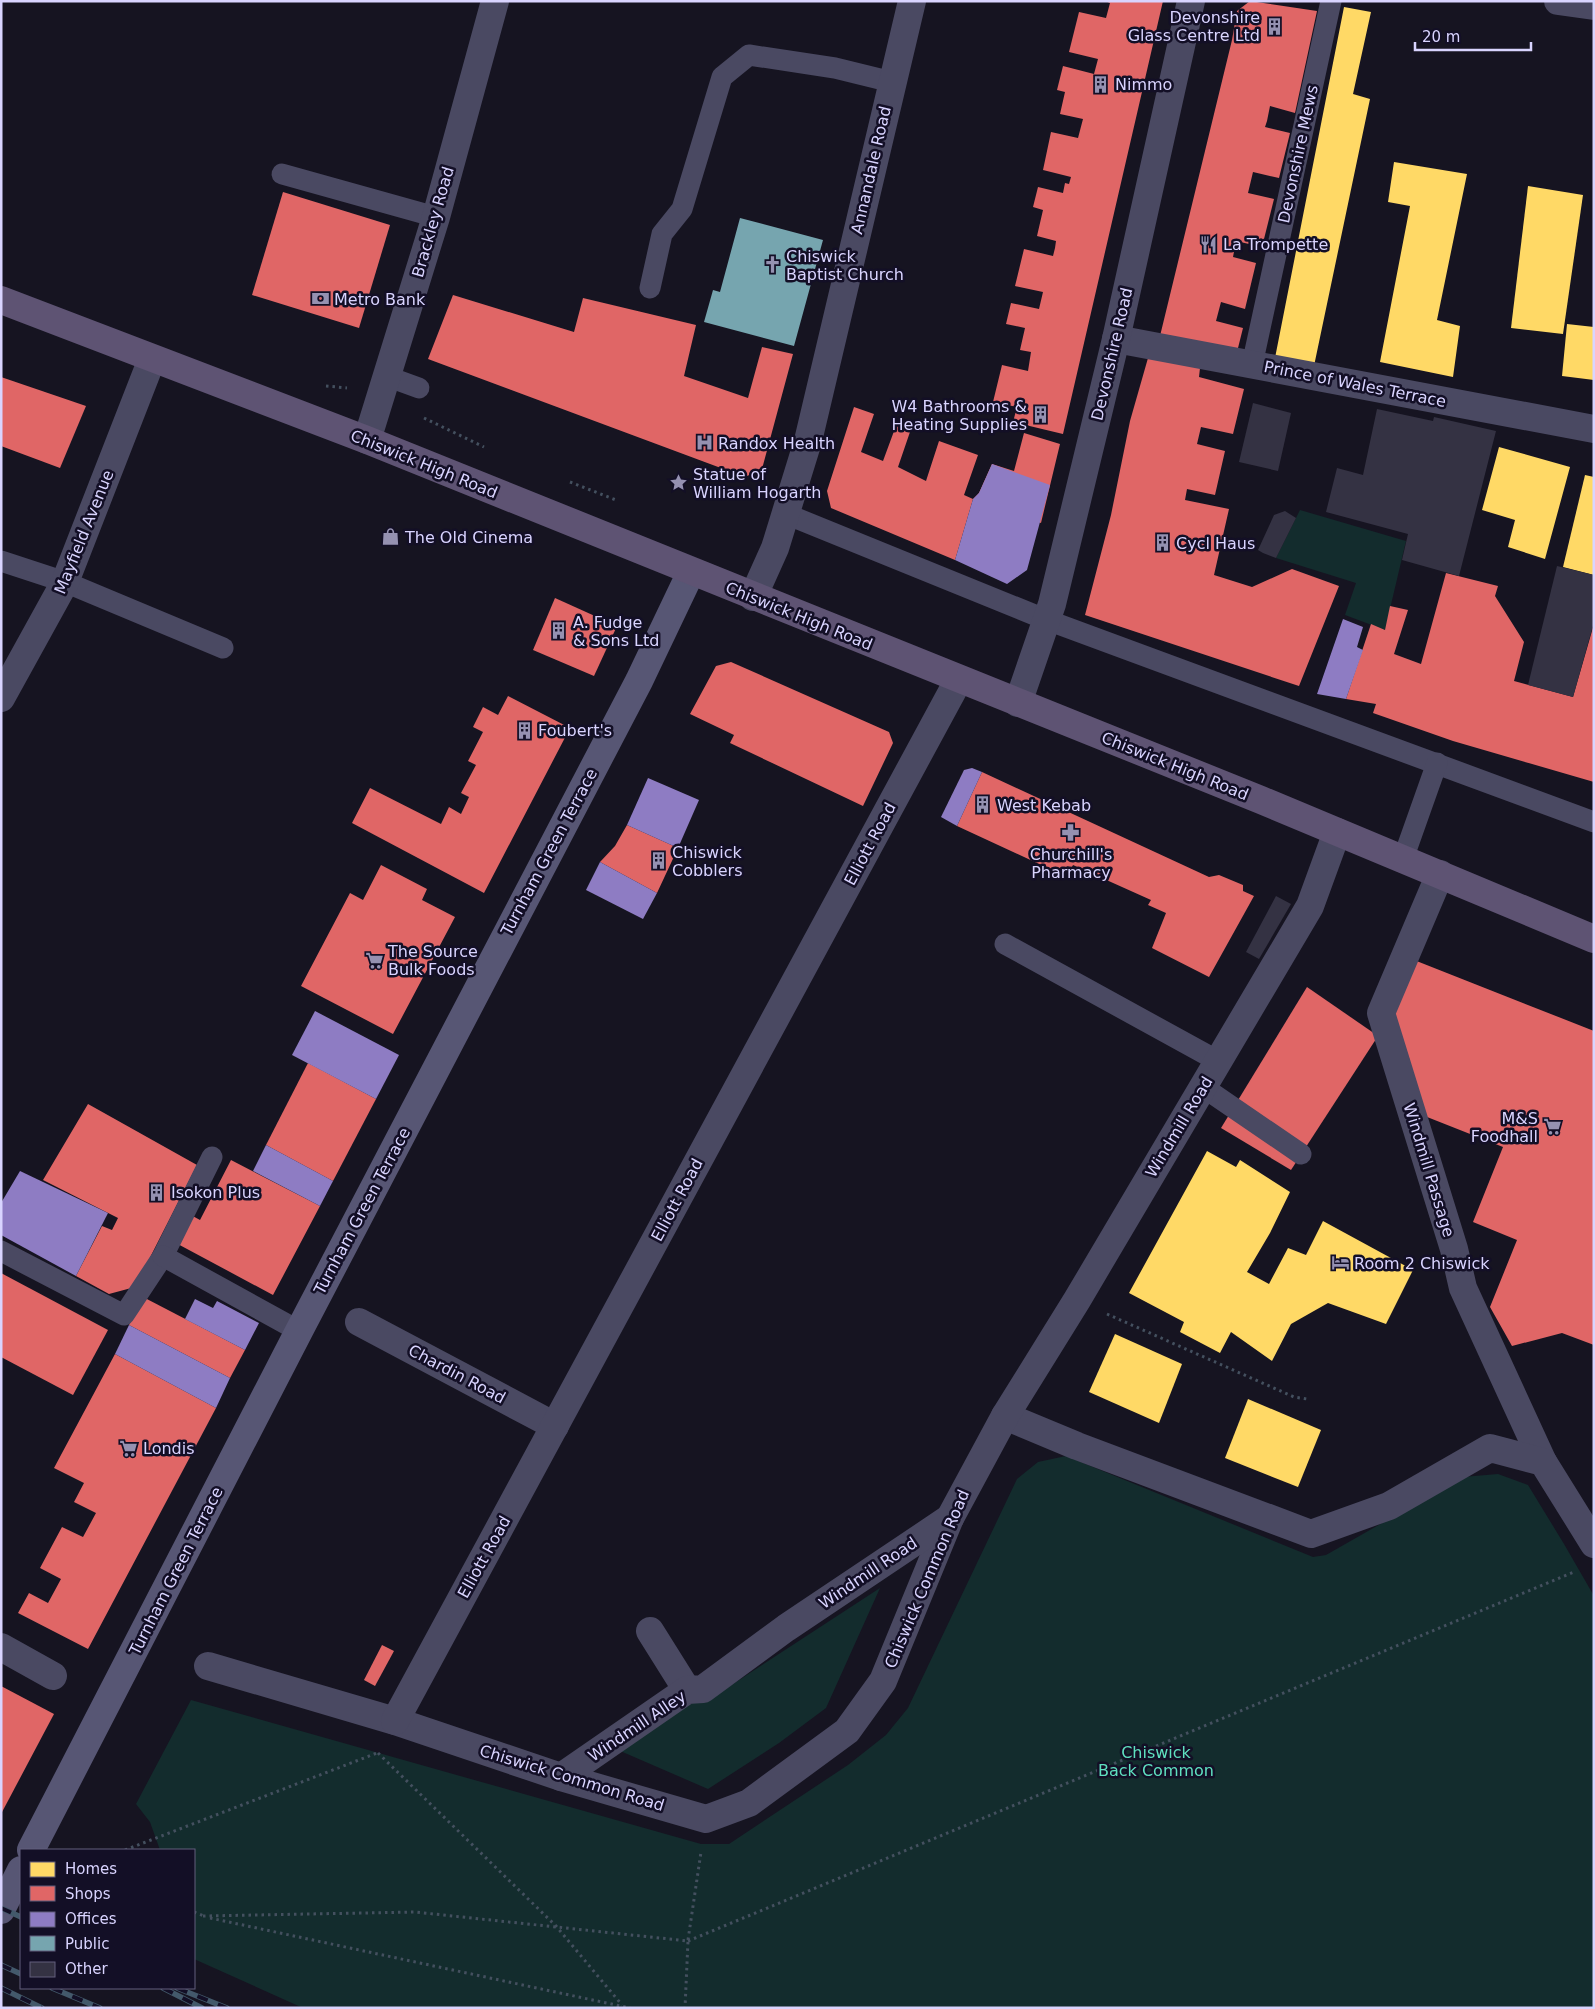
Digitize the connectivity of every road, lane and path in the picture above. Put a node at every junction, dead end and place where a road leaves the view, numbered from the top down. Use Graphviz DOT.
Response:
graph roads {
  1 [pos="494,1"];
  2 [pos="912,1"];
  3 [pos="1191,1"];
  4 [pos="1331,1"];
  5 [pos="892,82"];
  6 [pos="282,174"];
  7 [pos="436,217"];
  8 [pos="650,288"];
  9 [pos="1,300"];
  10 [pos="1116,339"];
  11 [pos="152,359"];
  12 [pos="1252,365"];
  13 [pos="386,376"];
  14 [pos="419,388"];
  15 [pos="1594,430"];
  16 [pos="366,440"];
  17 [pos="786,514"];
  18 [pos="1,562"];
  19 [pos="691,572"];
  20 [pos="66,582"];
  21 [pos="753,597"];
  22 [pos="1047,620"];
  23 [pos="223,648"];
  24 [pos="959,679"];
  25 [pos="1,698"];
  26 [pos="1018,703"];
  27 [pos="1437,762"];
  28 [pos="1594,822"];
  29 [pos="1337,832"];
  30 [pos="1403,859"];
  31 [pos="1440,874"];
  32 [pos="1594,938"];
  33 [pos="1005,944"];
  34 [pos="1218,1061"];
  35 [pos="1203,1087"];
  36 [pos="1301,1154"];
  37 [pos="212,1157"];
  38 [pos="1,1251"];
  39 [pos="163,1256"];
  40 [pos="1077,1300"];
  41 [pos="359,1322"];
  42 [pos="299,1331"];
  43 [pos="1307,1399"];
  44 [pos="1004,1416"];
  45 [pos="555,1426"];
  46 [pos="1543,1462"];
  47 [pos="950,1518"];
  48 [pos="1594,1544"];
  49 [pos="1576,1572"];
  50 [pos="786,1628"];
  51 [pos="650,1631"];
  52 [pos="1,1647"];
  53 [pos="208,1666"];
  54 [pos="53,1676"];
  55 [pos="688,1690"];
  56 [pos="395,1722"];
  57 [pos="377,1753"];
  58 [pos="561,1777"];
  59 [pos="706,1819"];
  60 [pos="32,1849"];
  61 [pos="128,1849"];
  62 [pos="20,1872"];
  63 [pos="1,1910"];
  64 [pos="195,1912"];
  65 [pos="203,1916"];
  66 [pos="556,1926"];
  67 [pos="688,1941"];
  68 [pos="623,2006"];
  69 [pos="630,2008"];
  70 [pos="685,2008"];
  1 -- 7 [label="street, Brackley Road"];
  2 -- 5 [label="street, Annandale Road"];
  3 -- 10 [label="street, Devonshire Road"];
  4 -- 12 [label="lane, Devonshire Mews"];
  5 -- 8 [label="lane"];
  5 -- 17 [label="street, Annandale Road"];
  6 -- 7 [label="lane"];
  7 -- 13 [label="street, Brackley Road"];
  9 -- 11 [label="main road, Chiswick High Road"];
  10 -- 12 [label="street, Prince of Wales Terrace"];
  10 -- 22 [label="street, Devonshire Road"];
  11 -- 16 [label="main road, Chiswick High Road"];
  11 -- 20 [label="street, Mayfield Avenue"];
  12 -- 15 [label="street, Prince of Wales Terrace"];
  13 -- 14 [label="lane"];
  13 -- 16 [label="street, Brackley Road"];
  16 -- 19 [label="main road, Chiswick High Road"];
  17 -- 21 [label="street, Annandale Road"];
  17 -- 22 [label="lane"];
  18 -- 20 [label="lane"];
  19 -- 21 [label="main road, Chiswick High Road"];
  19 -- 42 [label="main road, Turnham Green Terrace"];
  20 -- 23 [label="lane"];
  20 -- 25 [label="street, Mayfield Avenue"];
  21 -- 24 [label="main road, Chiswick High Road"];
  22 -- 26 [label="street, Devonshire Road"];
  22 -- 27 [label="lane"];
  24 -- 26 [label="main road, Chiswick High Road"];
  24 -- 45 [label="street, Elliott Road"];
  26 -- 29 [label="main road, Chiswick High Road"];
  27 -- 28 [label="lane"];
  27 -- 30 [label="lane"];
  29 -- 30 [label="main road, Chiswick High Road"];
  29 -- 34 [label="street, Windmill Road"];
  30 -- 31 [label="main road, Chiswick High Road"];
  31 -- 32 [label="main road, Chiswick High Road"];
  31 -- 46 [label="street, Windmill Passage"];
  33 -- 34 [label="lane"];
  34 -- 35 [label="street, Windmill Road"];
  35 -- 36 [label="lane"];
  35 -- 40 [label="street, Windmill Road"];
  37 -- 39 [label="lane"];
  38 -- 39 [label="lane"];
  39 -- 42 [label="lane"];
  40 -- 43 [label="path"];
  40 -- 44 [label="street, Windmill Road"];
  41 -- 45 [label="street, Chardin Road"];
  42 -- 60 [label="main road, Turnham Green Terrace"];
  44 -- 46 [label="street"];
  44 -- 47 [label="street, Chiswick Common Road"];
  45 -- 56 [label="street, Elliott Road"];
  46 -- 48 [label="street"];
  47 -- 50 [label="street, Windmill Road"];
  47 -- 59 [label="street, Chiswick Common Road"];
  49 -- 67 [label="path"];
  50 -- 55 [label="street, Windmill Alley"];
  51 -- 55 [label="street"];
  52 -- 54 [label="street"];
  53 -- 56 [label="street, Chiswick Common Road"];
  55 -- 58 [label="street, Windmill Alley"];
  56 -- 57 [label="path"];
  56 -- 58 [label="street, Chiswick Common Road"];
  57 -- 61 [label="path"];
  57 -- 66 [label="path"];
  58 -- 59 [label="street, Chiswick Common Road"];
  59 -- 67 [label="path"];
  62 -- 63 [label="main road"];
  64 -- 65 [label="path"];
  65 -- 66 [label="path"];
  65 -- 68 [label="path"];
  66 -- 67 [label="path"];
  66 -- 68 [label="path"];
  67 -- 70 [label="path"];
  68 -- 69 [label="path"];
}
